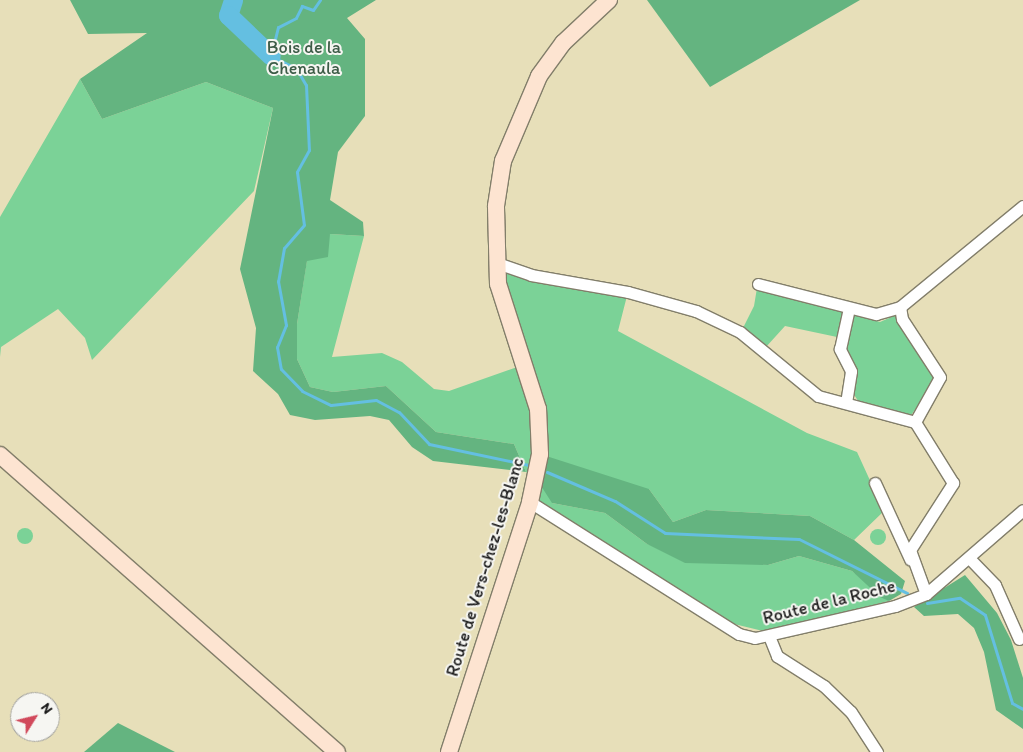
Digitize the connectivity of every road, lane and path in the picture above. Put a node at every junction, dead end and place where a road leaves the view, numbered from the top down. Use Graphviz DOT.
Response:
graph roads {
  1 [pos="610,0"];
  2 [pos="1023,206"];
  3 [pos="497,263"];
  4 [pos="758,284"];
  5 [pos="849,308"];
  6 [pos="900,308"];
  7 [pos="846,403"];
  8 [pos="915,422"];
  9 [pos="0,455"];
  10 [pos="875,483"];
  11 [pos="530,502"];
  12 [pos="1023,510"];
  13 [pos="910,559"];
  14 [pos="970,559"];
  15 [pos="926,594"];
  16 [pos="769,636"];
  17 [pos="1019,639"];
  18 [pos="215,648"];
  19 [pos="454,735"];
  20 [pos="323,752"];
  21 [pos="336,752"];
  22 [pos="445,752"];
  23 [pos="449,752"];
  24 [pos="877,752"];
  1 -- 3 [label="main road, Route de Vers-chez-les-Blanc"];
  2 -- 6 [label="street"];
  3 -- 7 [label="street"];
  3 -- 11 [label="main road, Route de Vers-chez-les-Blanc"];
  4 -- 5 [label="street"];
  5 -- 6 [label="street"];
  5 -- 7 [label="street"];
  6 -- 8 [label="street"];
  7 -- 8 [label="street"];
  8 -- 13 [label="street"];
  9 -- 18 [label="main road"];
  10 -- 13 [label="street"];
  11 -- 16 [label="street, Route de la Roche"];
  11 -- 19 [label="main road, Route de Vers-chez-les-Blanc"];
  12 -- 14 [label="street, Route de la Roche"];
  13 -- 15 [label="street"];
  14 -- 15 [label="street, Route de la Roche"];
  14 -- 17 [label="street"];
  15 -- 16 [label="street, Route de la Roche"];
  16 -- 24 [label="street"];
  18 -- 20 [label="main road"];
  18 -- 21 [label="main road"];
  19 -- 22 [label="main road, Route de Vers-chez-les-Blanc"];
  19 -- 23 [label="main road, Route de Vers-chez-les-Blanc"];
}
